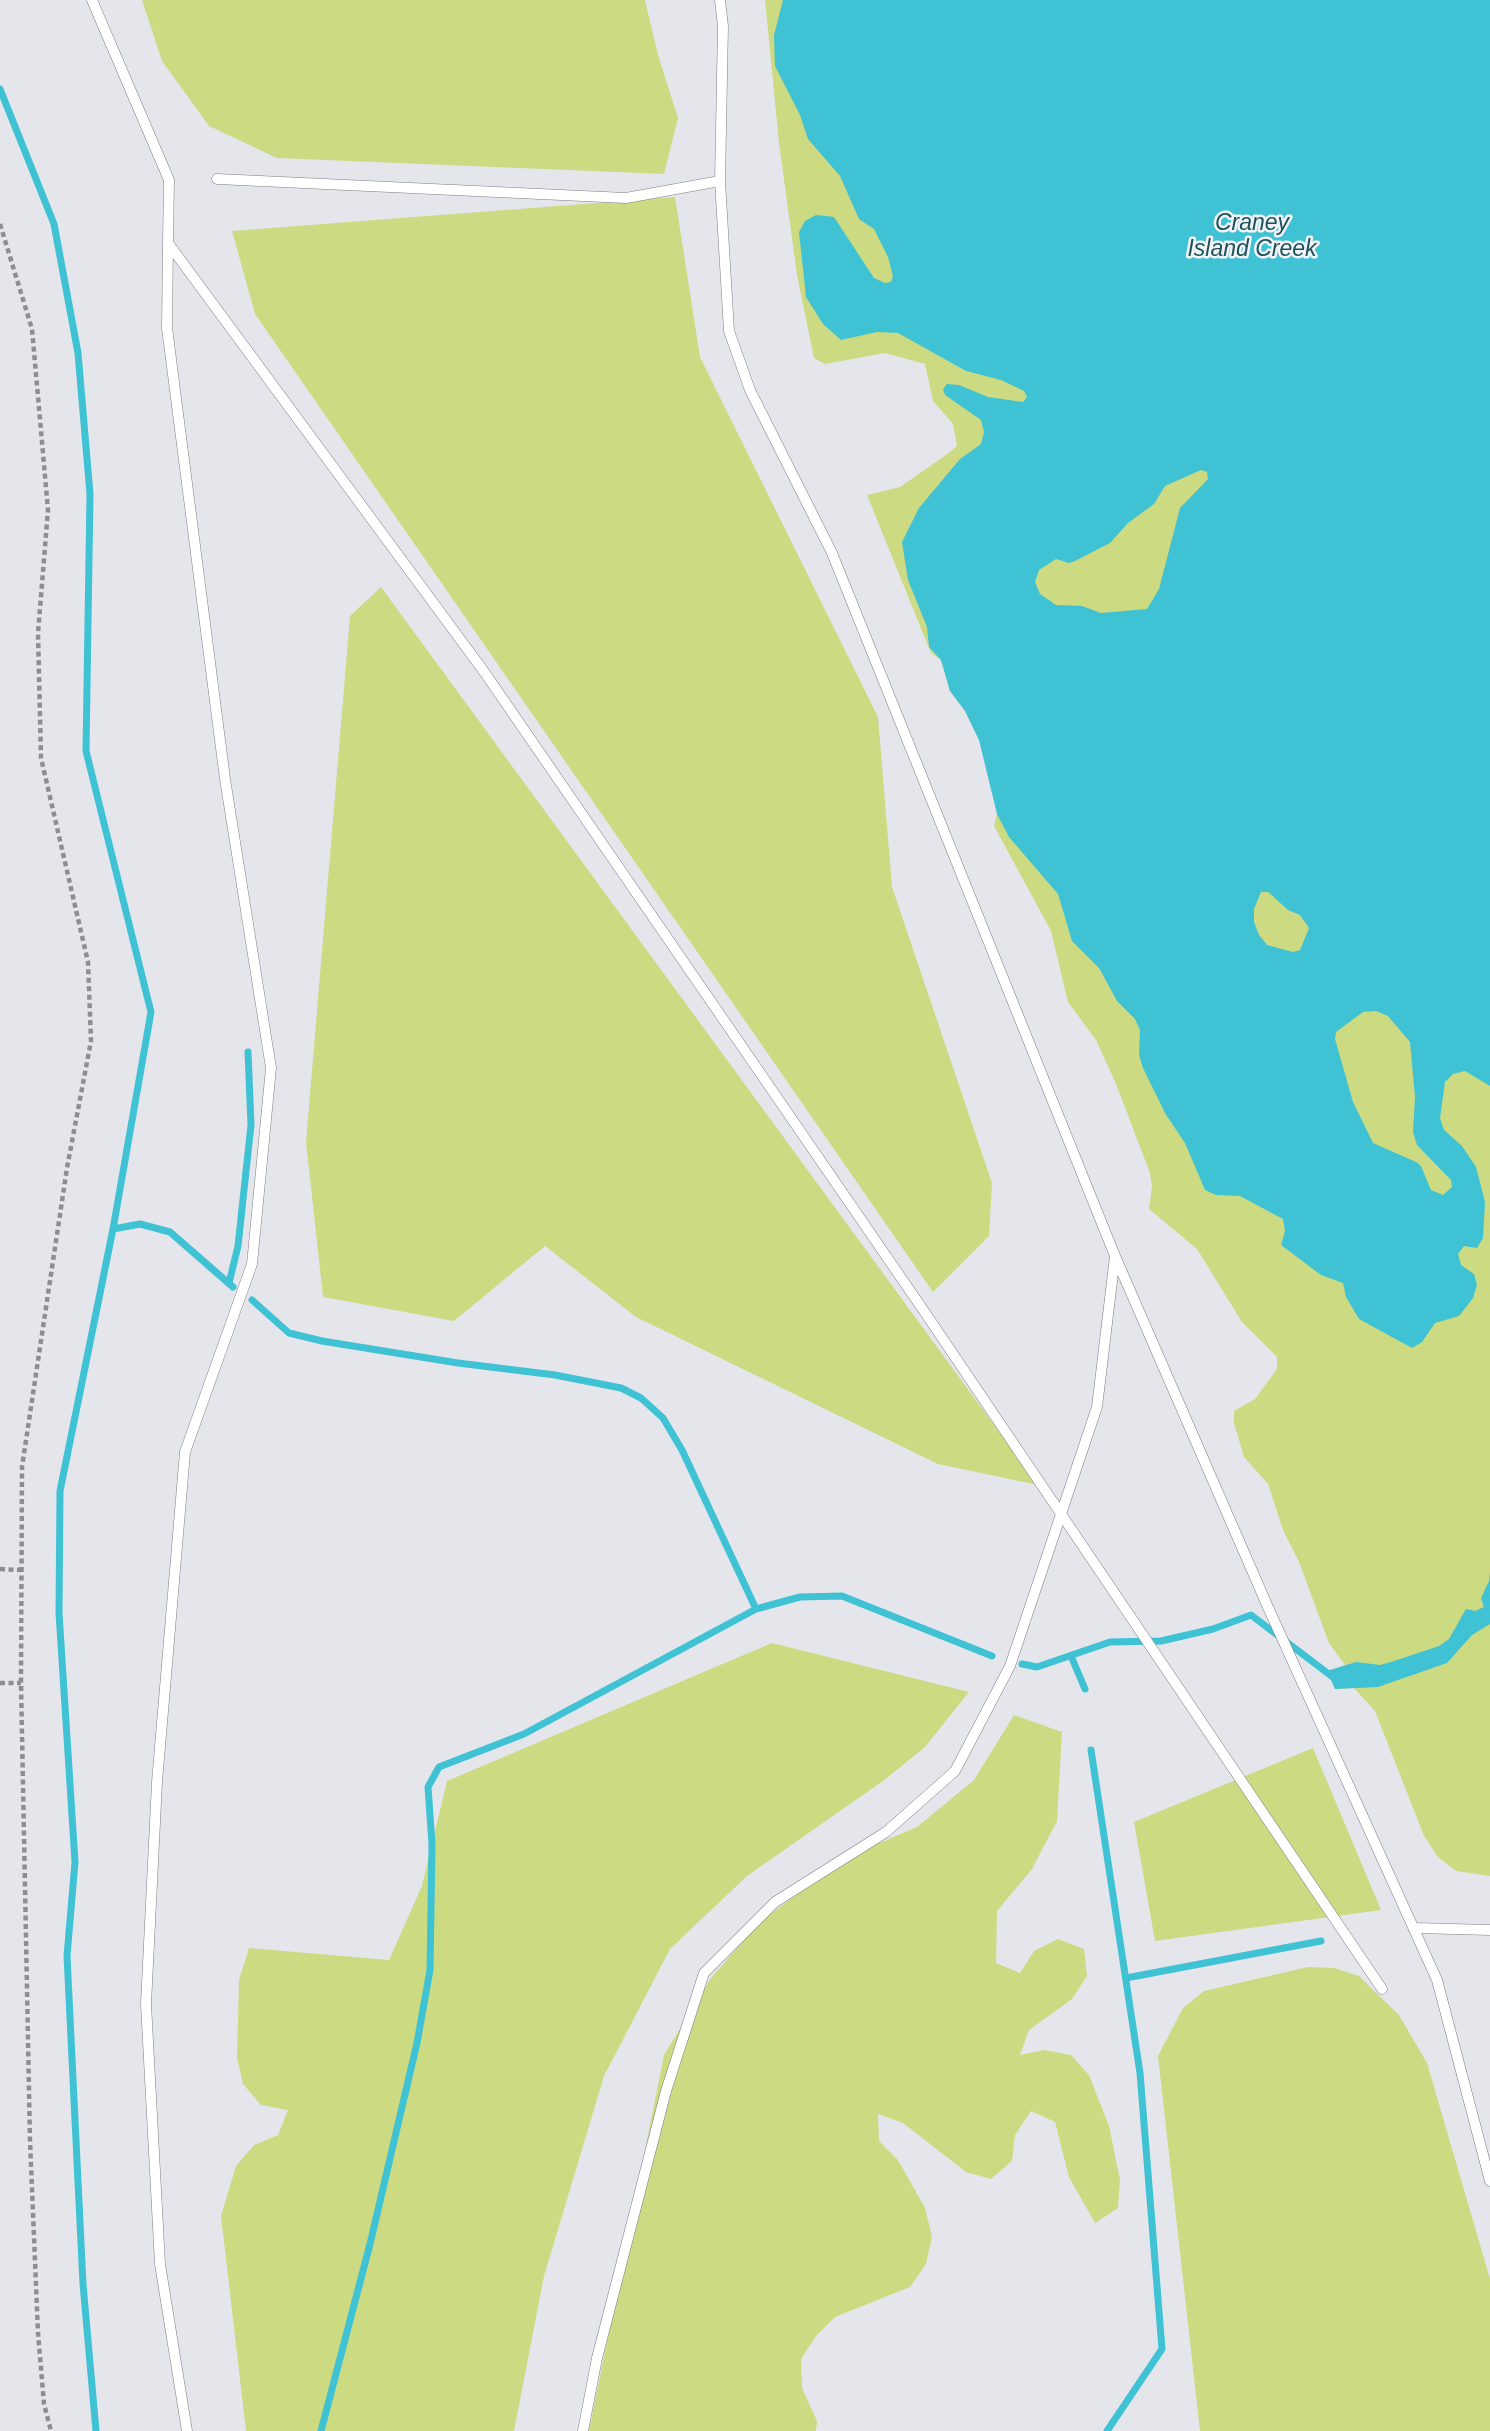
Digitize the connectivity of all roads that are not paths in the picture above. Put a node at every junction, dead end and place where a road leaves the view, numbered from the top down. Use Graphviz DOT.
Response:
graph roads {
  1 [pos="92,0"];
  2 [pos="720,0"];
  3 [pos="217,179"];
  4 [pos="720,181"];
  5 [pos="168,243"];
  6 [pos="1115,1256"];
  7 [pos="1061,1514"];
  8 [pos="1416,1928"];
  9 [pos="1490,1930"];
  10 [pos="1382,1989"];
  11 [pos="1490,2180"];
  12 [pos="187,2431"];
  13 [pos="583,2431"];
  1 -- 5 [label="lane"];
  2 -- 4 [label="lane"];
  3 -- 4 [label="lane"];
  4 -- 6 [label="lane"];
  5 -- 7 [label="lane"];
  5 -- 12 [label="lane"];
  6 -- 7 [label="lane"];
  6 -- 8 [label="lane"];
  7 -- 10 [label="lane"];
  7 -- 13 [label="lane"];
  8 -- 9 [label="lane"];
  8 -- 11 [label="lane"];
}
